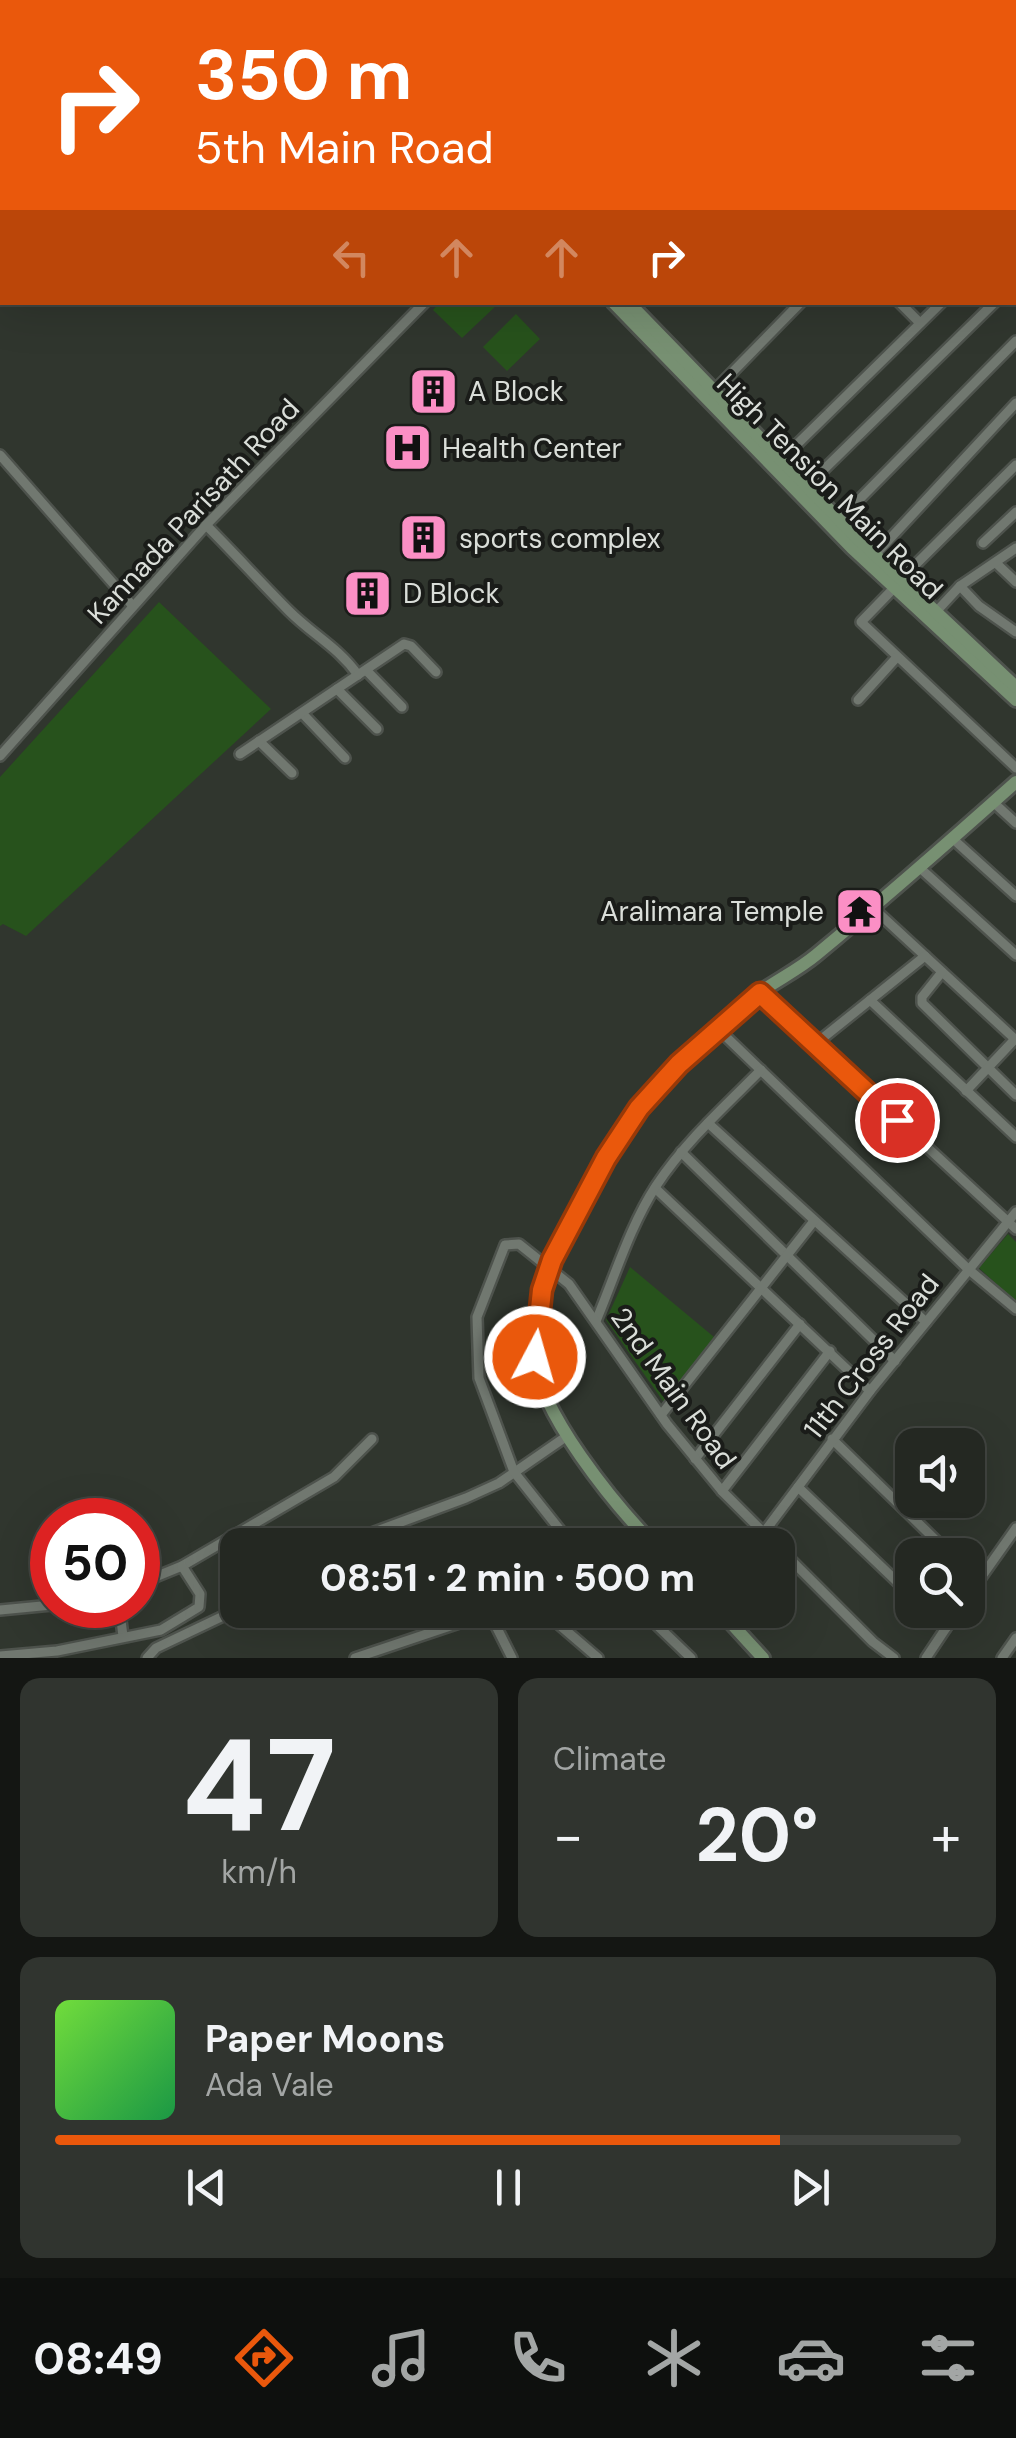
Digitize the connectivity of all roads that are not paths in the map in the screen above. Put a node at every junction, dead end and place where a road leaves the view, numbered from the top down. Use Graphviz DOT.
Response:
graph roads {
  1 [pos="422,305"];
  2 [pos="615,305"];
  3 [pos="631,305"];
  4 [pos="799,305"];
  5 [pos="902,305"];
  6 [pos="939,305"];
  7 [pos="992,305"];
  8 [pos="920,323"];
  9 [pos="1016,342"];
  10 [pos="714,391"];
  11 [pos="1016,403"];
  12 [pos="0,455"];
  13 [pos="781,460"];
  14 [pos="1016,465"];
  15 [pos="806,486"];
  16 [pos="1016,512"];
  17 [pos="840,520"];
  18 [pos="206,525"];
  19 [pos="983,543"];
  20 [pos="1016,548"];
  21 [pos="871,559"];
  22 [pos="996,562"];
  23 [pos="1016,582"];
  24 [pos="897,584"];
  25 [pos="960,586"];
  26 [pos="132,605"];
  27 [pos="931,616"];
  28 [pos="1016,632"];
  29 [pos="898,657"];
  30 [pos="362,672"];
  31 [pos="436,672"];
  32 [pos="1016,686"];
  33 [pos="338,689"];
  34 [pos="858,700"];
  35 [pos="1016,700"];
  36 [pos="402,707"];
  37 [pos="302,713"];
  38 [pos="377,728"];
  39 [pos="259,741"];
  40 [pos="240,754"];
  41 [pos="0,756"];
  42 [pos="345,758"];
  43 [pos="1016,768"];
  44 [pos="292,773"];
  45 [pos="1016,782"];
  46 [pos="994,802"];
  47 [pos="1016,823"];
  48 [pos="953,839"];
  49 [pos="920,868"];
  50 [pos="1016,896"];
  51 [pos="873,908"];
  52 [pos="925,956"];
  53 [pos="1016,956"];
  54 [pos="942,972"];
  55 [pos="760,993"];
  56 [pos="870,1000"];
  57 [pos="718,1030"];
  58 [pos="1016,1040"];
  59 [pos="814,1045"];
  60 [pos="988,1068"];
  61 [pos="761,1070"];
  62 [pos="966,1091"];
  63 [pos="1016,1095"];
  64 [pos="708,1123"];
  65 [pos="1016,1137"];
  66 [pos="681,1152"];
  67 [pos="655,1188"];
  68 [pos="1016,1212"];
  69 [pos="1007,1221"];
  70 [pos="814,1222"];
  71 [pos="1016,1229"];
  72 [pos="788,1254"];
  73 [pos="550,1266"];
  74 [pos="968,1269"];
  75 [pos="762,1288"];
  76 [pos="1016,1309"];
  77 [pos="596,1321"];
  78 [pos="926,1322"];
  79 [pos="800,1324"];
  80 [pos="830,1351"];
  81 [pos="895,1360"];
  82 [pos="870,1391"];
  83 [pos="662,1416"];
  84 [pos="567,1436"];
  85 [pos="372,1439"];
  86 [pos="832,1440"];
  87 [pos="694,1459"];
  88 [pos="514,1472"];
  89 [pos="798,1487"];
  90 [pos="722,1491"];
  91 [pos="385,1528"];
  92 [pos="558,1528"];
  93 [pos="640,1528"];
  94 [pos="762,1528"];
  95 [pos="767,1528"];
  96 [pos="1016,1528"];
  97 [pos="933,1538"];
  98 [pos="795,1563"];
  99 [pos="182,1566"];
  100 [pos="985,1571"];
  101 [pos="160,1575"];
  102 [pos="895,1580"];
  103 [pos="30,1607"];
  104 [pos="0,1610"];
  105 [pos="220,1618"];
  106 [pos="123,1628"];
  107 [pos="443,1628"];
  108 [pos="500,1628"];
  109 [pos="564,1628"];
  110 [pos="660,1628"];
  111 [pos="735,1628"];
  112 [pos="946,1628"];
  113 [pos="124,1636"];
  114 [pos="1016,1638"];
  115 [pos="584,1644"];
  116 [pos="0,1656"];
  117 [pos="761,1657"];
  118 [pos="146,1658"];
  119 [pos="356,1658"];
  120 [pos="512,1658"];
  121 [pos="584,1658"];
  122 [pos="598,1658"];
  123 [pos="691,1658"];
  124 [pos="894,1658"];
  125 [pos="926,1658"];
  126 [pos="1002,1658"];
  1 -- 18 [label="street, Kannada Parisath Road"];
  2 -- 21 [label="main road, High Tension Main Road"];
  3 -- 10 [label="main road"];
  4 -- 10 [label="street"];
  5 -- 8 [label="street"];
  6 -- 8 [label="street"];
  7 -- 15 [label="street"];
  8 -- 13 [label="street"];
  9 -- 17 [label="street"];
  10 -- 13 [label="main road"];
  11 -- 21 [label="street"];
  12 -- 26 [label="street"];
  13 -- 15 [label="main road"];
  14 -- 24 [label="street"];
  15 -- 17 [label="main road"];
  16 -- 19 [label="street"];
  17 -- 21 [label="main road"];
  18 -- 26 [label="street, Kannada Parisath Road"];
  18 -- 30 [label="street"];
  20 -- 22 [label="street"];
  21 -- 24 [label="main road, High Tension Main Road"];
  22 -- 23 [label="street"];
  22 -- 25 [label="street"];
  24 -- 27 [label="main road, High Tension Main Road"];
  24 -- 29 [label="street"];
  25 -- 27 [label="street"];
  25 -- 28 [label="street"];
  26 -- 41 [label="street, Kannada Parisath Road"];
  27 -- 32 [label="main road"];
  27 -- 35 [label="main road, High Tension Main Road"];
  29 -- 34 [label="street"];
  29 -- 43 [label="street"];
  30 -- 31 [label="street"];
  30 -- 33 [label="street"];
  30 -- 36 [label="street"];
  33 -- 37 [label="street"];
  33 -- 38 [label="street"];
  37 -- 39 [label="street"];
  37 -- 42 [label="street"];
  39 -- 40 [label="street"];
  39 -- 44 [label="street"];
  45 -- 46 [label="main road"];
  46 -- 47 [label="street"];
  46 -- 48 [label="main road"];
  48 -- 49 [label="main road"];
  48 -- 50 [label="street"];
  49 -- 51 [label="main road"];
  49 -- 53 [label="street"];
  51 -- 52 [label="street"];
  51 -- 55 [label="main road"];
  52 -- 54 [label="street"];
  52 -- 56 [label="street"];
  54 -- 58 [label="street"];
  54 -- 60 [label="street"];
  55 -- 57 [label="main road"];
  55 -- 59 [label="street"];
  56 -- 59 [label="street"];
  56 -- 62 [label="street"];
  57 -- 61 [label="street"];
  57 -- 73 [label="main road"];
  58 -- 60 [label="street"];
  59 -- 69 [label="street"];
  60 -- 62 [label="street"];
  60 -- 63 [label="street"];
  61 -- 64 [label="street"];
  61 -- 74 [label="street"];
  62 -- 65 [label="street"];
  64 -- 66 [label="street"];
  64 -- 70 [label="street"];
  66 -- 67 [label="street"];
  66 -- 72 [label="street"];
  67 -- 75 [label="street"];
  67 -- 77 [label="street"];
  68 -- 69 [label="street, 11th Cross Road"];
  69 -- 71 [label="street"];
  69 -- 74 [label="street, 11th Cross Road"];
  70 -- 72 [label="street"];
  70 -- 78 [label="street"];
  72 -- 75 [label="street"];
  72 -- 81 [label="street"];
  73 -- 77 [label="street, 2nd Main Road"];
  73 -- 84 [label="main road"];
  73 -- 88 [label="street"];
  74 -- 76 [label="street"];
  74 -- 78 [label="street, 11th Cross Road"];
  75 -- 79 [label="street"];
  75 -- 83 [label="street"];
  77 -- 83 [label="street, 2nd Main Road"];
  78 -- 81 [label="street, 11th Cross Road"];
  79 -- 80 [label="street"];
  79 -- 87 [label="street"];
  80 -- 82 [label="street"];
  80 -- 90 [label="street"];
  81 -- 82 [label="street, 11th Cross Road"];
  82 -- 86 [label="street, 11th Cross Road"];
  83 -- 87 [label="street, 2nd Main Road"];
  84 -- 88 [label="street"];
  84 -- 93 [label="main road"];
  85 -- 99 [label="street"];
  86 -- 89 [label="street, 11th Cross Road"];
  86 -- 97 [label="street"];
  87 -- 90 [label="street, 2nd Main Road"];
  88 -- 91 [label="street"];
  88 -- 92 [label="street"];
  89 -- 95 [label="street, 11th Cross Road"];
  89 -- 102 [label="street"];
  90 -- 94 [label="street, 2nd Main Road"];
  96 -- 100 [label="street"];
  98 -- 124 [label="street, 2nd Main Road"];
  99 -- 101 [label="street"];
  99 -- 113 [label="street"];
  103 -- 104 [label="street"];
  105 -- 118 [label="street"];
  106 -- 113 [label="street"];
  107 -- 119 [label="street"];
  108 -- 120 [label="street"];
  109 -- 115 [label="street"];
  110 -- 123 [label="street"];
  111 -- 117 [label="main road"];
  112 -- 125 [label="street"];
  113 -- 116 [label="street"];
  114 -- 126 [label="street"];
  115 -- 121 [label="street"];
  115 -- 122 [label="street"];
}
